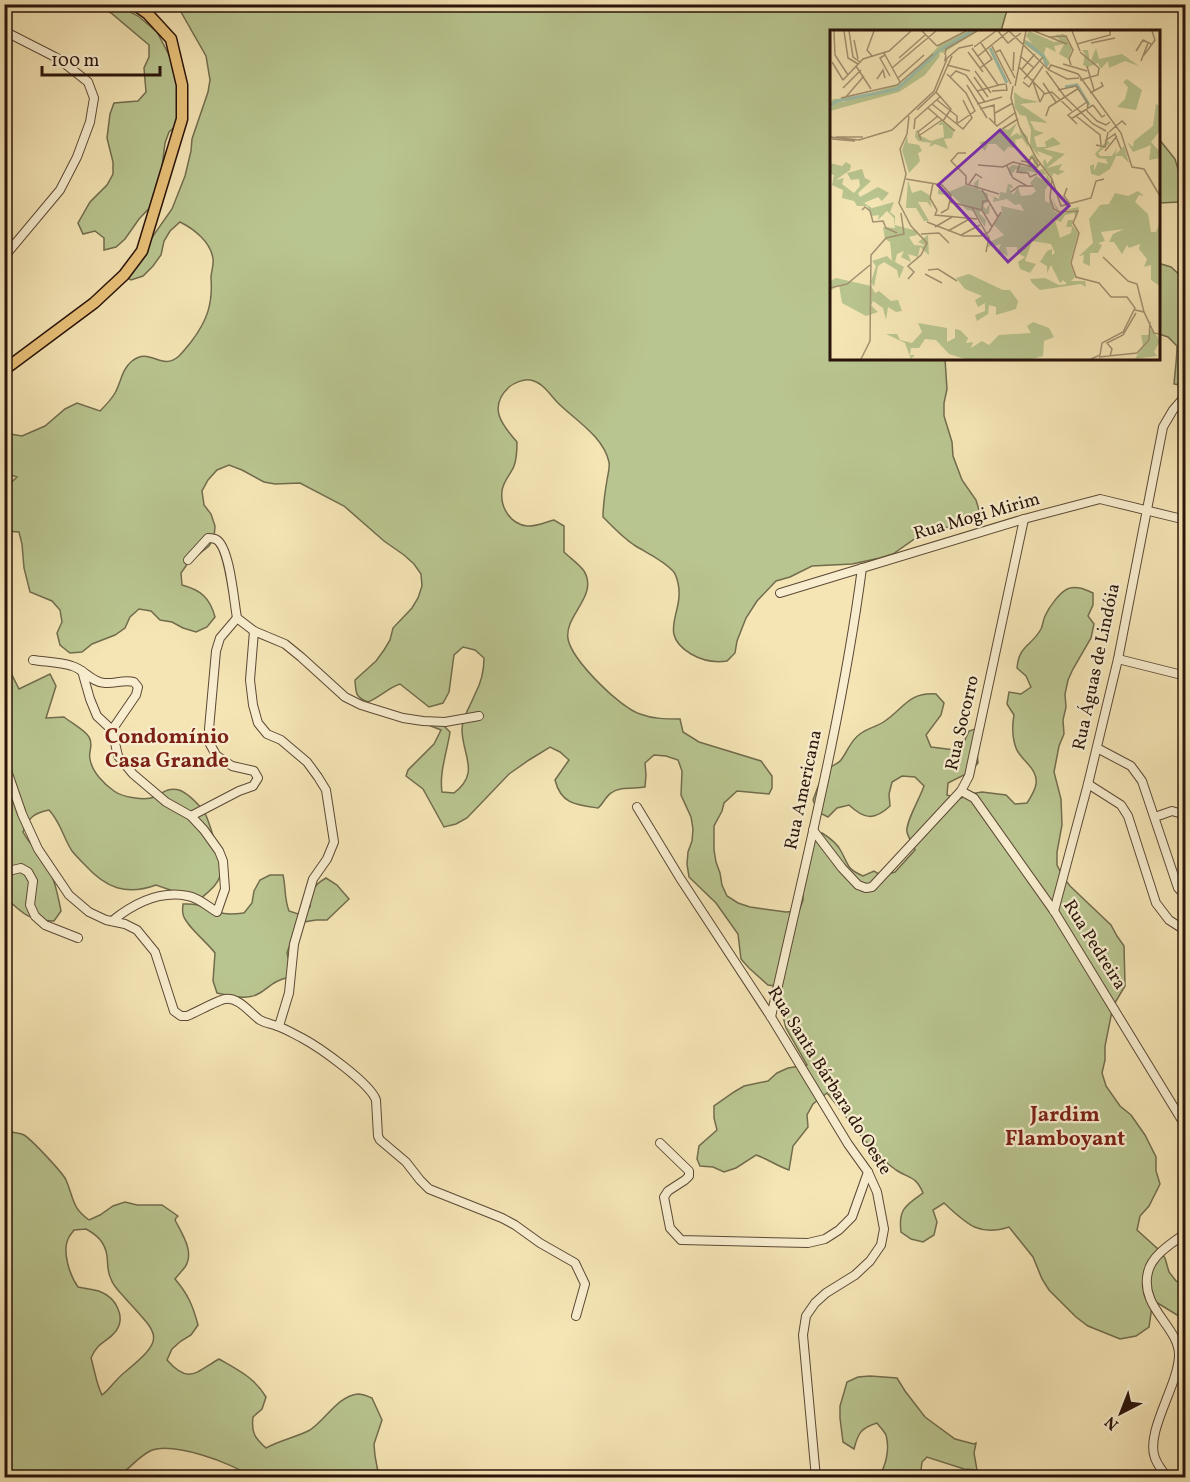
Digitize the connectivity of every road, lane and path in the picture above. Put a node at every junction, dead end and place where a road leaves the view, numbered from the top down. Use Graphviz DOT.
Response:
graph roads {
  1 [pos="134,4"];
  2 [pos="4,31"];
  3 [pos="4,257"];
  4 [pos="4,370"];
  5 [pos="1185,395"];
  6 [pos="1147,510"];
  7 [pos="1024,519"];
  8 [pos="1185,520"];
  9 [pos="188,560"];
  10 [pos="862,568"];
  11 [pos="780,593"];
  12 [pos="237,618"];
  13 [pos="254,631"];
  14 [pos="1118,659"];
  15 [pos="33,660"];
  16 [pos="81,670"];
  17 [pos="1185,676"];
  18 [pos="479,716"];
  19 [pos="112,730"];
  20 [pos="1097,748"];
  21 [pos="4,762"];
  22 [pos="1088,784"];
  23 [pos="961,791"];
  24 [pos="637,807"];
  25 [pos="1185,815"];
  26 [pos="190,816"];
  27 [pos="1155,817"];
  28 [pos="813,830"];
  29 [pos="4,872"];
  30 [pos="1185,896"];
  31 [pos="1054,911"];
  32 [pos="112,921"];
  33 [pos="1185,931"];
  34 [pos="78,938"];
  35 [pos="771,1017"];
  36 [pos="279,1026"];
  37 [pos="1185,1127"];
  38 [pos="660,1143"];
  39 [pos="868,1172"];
  40 [pos="1185,1233"];
  41 [pos="576,1316"];
  42 [pos="816,1478"];
  43 [pos="1168,1478"];
  1 -- 4 [label="main road"];
  2 -- 3 [label="street"];
  5 -- 6 [label="street, Rua Águas de Lindóia"];
  6 -- 7 [label="street, Rua Mogi Mirim"];
  6 -- 8 [label="street, Rua Mogi Mirim"];
  6 -- 14 [label="street, Rua Águas de Lindóia"];
  7 -- 10 [label="street, Rua Mogi Mirim"];
  7 -- 23 [label="street, Rua Socorro"];
  9 -- 12 [label="street"];
  10 -- 11 [label="street, Rua Mogi Mirim"];
  10 -- 28 [label="street, Rua Americana"];
  12 -- 13 [label="street"];
  12 -- 26 [label="street"];
  13 -- 18 [label="street"];
  13 -- 36 [label="street"];
  14 -- 17 [label="street"];
  14 -- 20 [label="street, Rua Águas de Lindóia"];
  15 -- 16 [label="street"];
  16 -- 19 [label="street"];
  16 -- 19 [label="street"];
  19 -- 26 [label="street"];
  20 -- 22 [label="street, Rua Águas de Lindóia"];
  20 -- 27 [label="street"];
  21 -- 32 [label="street"];
  22 -- 31 [label="street, Rua Águas de Lindóia"];
  22 -- 33 [label="street"];
  23 -- 28 [label="street, Rua Socorro"];
  23 -- 31 [label="street, Rua Pedreira"];
  24 -- 35 [label="street, Rua Santa Bárbara do Oeste"];
  25 -- 27 [label="street"];
  26 -- 32 [label="street"];
  27 -- 30 [label="street"];
  28 -- 35 [label="street, Rua Americana"];
  29 -- 34 [label="street"];
  31 -- 37 [label="street, Rua Pedreira"];
  32 -- 36 [label="street"];
  35 -- 39 [label="street, Rua Santa Bárbara do Oeste"];
  36 -- 41 [label="street"];
  38 -- 39 [label="street"];
  39 -- 42 [label="street, Rua Santa Bárbara do Oeste"];
  40 -- 43 [label="street"];
}
